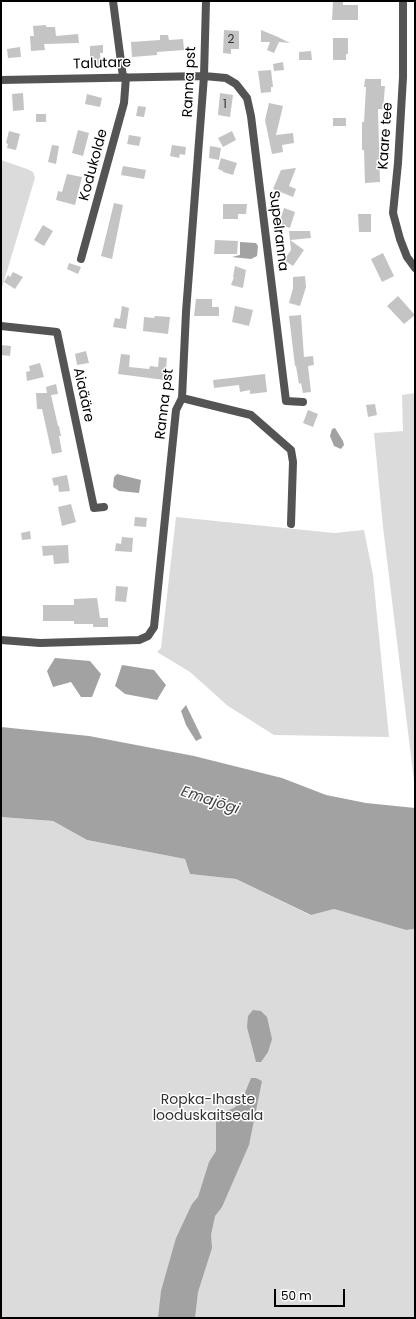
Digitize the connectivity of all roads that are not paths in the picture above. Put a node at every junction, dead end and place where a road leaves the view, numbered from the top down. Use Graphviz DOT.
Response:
graph roads {
  1 [pos="113,1"];
  2 [pos="206,1"];
  3 [pos="403,1"];
  4 [pos="204,76"];
  5 [pos="124,77"];
  6 [pos="1,80"];
  7 [pos="82,259"];
  8 [pos="415,268"];
  9 [pos="1,326"];
  10 [pos="182,398"];
  11 [pos="303,402"];
  12 [pos="104,507"];
  13 [pos="291,524"];
  14 [pos="1,640"];
  1 -- 5 [label="street, Kodukolde"];
  2 -- 4 [label="street, Ranna pst"];
  3 -- 8 [label="street, Kaare tee"];
  4 -- 5 [label="street, Talutare"];
  4 -- 10 [label="street, Ranna pst"];
  4 -- 11 [label="street, Supelranna"];
  5 -- 6 [label="street, Talutare"];
  5 -- 7 [label="street, Kodukolde"];
  9 -- 12 [label="street, Aiaääre"];
  10 -- 13 [label="street"];
  10 -- 14 [label="street, Ranna pst"];
}
